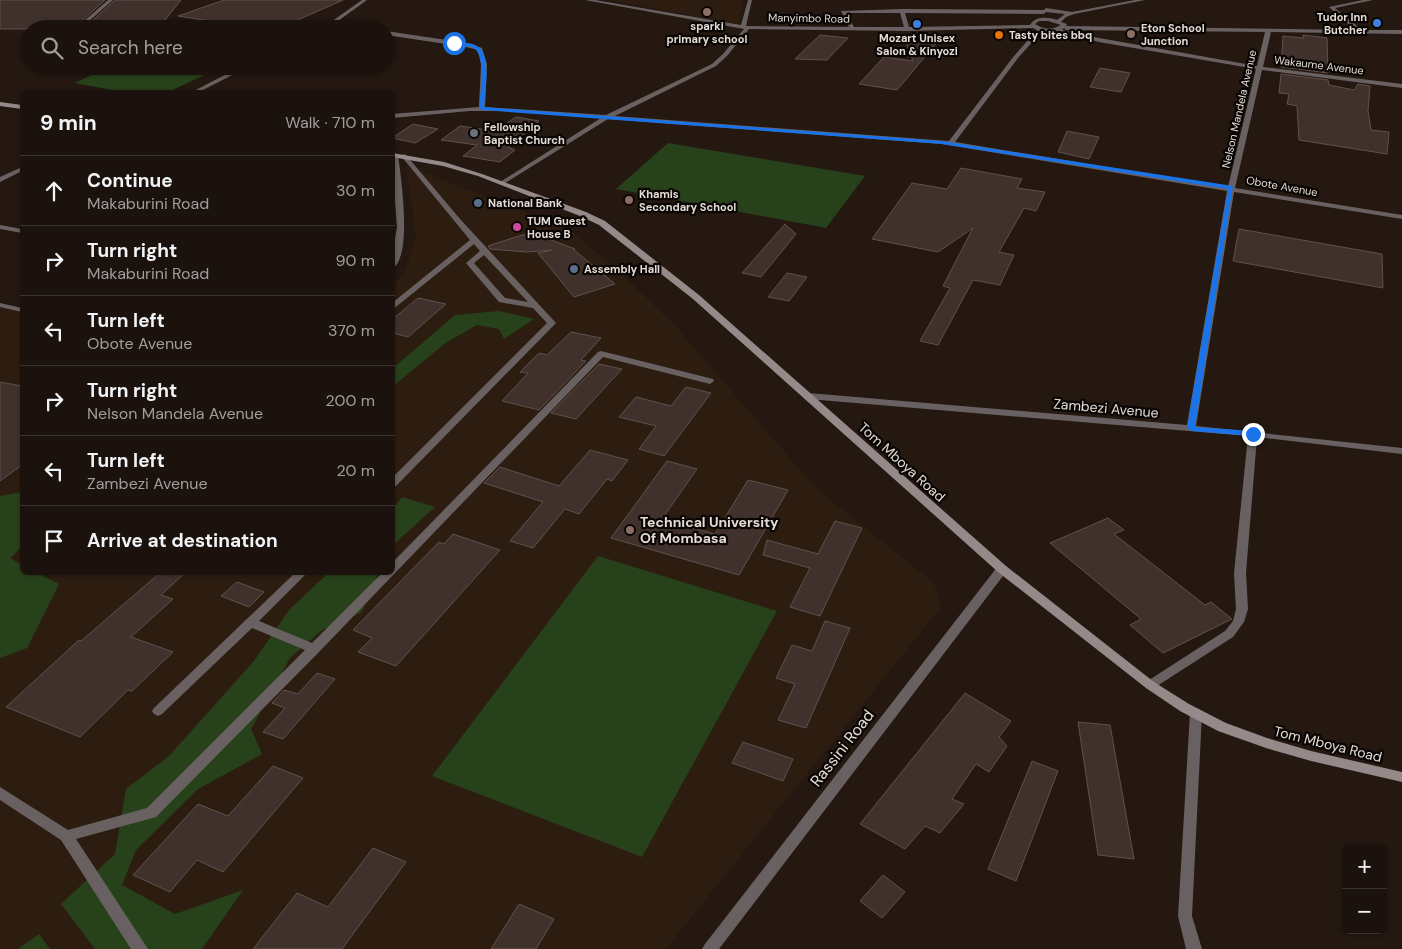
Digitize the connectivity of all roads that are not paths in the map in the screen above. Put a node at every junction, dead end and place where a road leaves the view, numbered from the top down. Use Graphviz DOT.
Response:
graph roads {
  1 [pos="111,0"];
  2 [pos="365,0"];
  3 [pos="587,0"];
  4 [pos="750,0"];
  5 [pos="1143,0"];
  6 [pos="1371,0"];
  7 [pos="1046,9"];
  8 [pos="902,11"];
  9 [pos="1073,13"];
  10 [pos="1048,19"];
  11 [pos="88,20"];
  12 [pos="337,20"];
  13 [pos="1059,21"];
  14 [pos="1033,26"];
  15 [pos="745,27"];
  16 [pos="853,29"];
  17 [pos="907,29"];
  18 [pos="1041,29"];
  19 [pos="1060,29"];
  20 [pos="1268,32"];
  21 [pos="1361,32"];
  22 [pos="1402,32"];
  23 [pos="395,34"];
  24 [pos="1261,68"];
  25 [pos="229,75"];
  26 [pos="1402,86"];
  27 [pos="200,90"];
  28 [pos="0,104"];
  29 [pos="20,107"];
  30 [pos="482,108"];
  31 [pos="395,116"];
  32 [pos="607,117"];
  33 [pos="950,144"];
  34 [pos="397,156"];
  35 [pos="20,169"];
  36 [pos="0,180"];
  37 [pos="502,183"];
  38 [pos="1231,188"];
  39 [pos="1402,217"];
  40 [pos="0,227"];
  41 [pos="20,231"];
  42 [pos="474,240"];
  43 [pos="484,251"];
  44 [pos="395,260"];
  45 [pos="0,305"];
  46 [pos="395,306"];
  47 [pos="536,306"];
  48 [pos="20,310"];
  49 [pos="710,381"];
  50 [pos="808,396"];
  51 [pos="1191,428"];
  52 [pos="1253,434"];
  53 [pos="1402,451"];
  54 [pos="395,481"];
  55 [pos="395,567"];
  56 [pos="1002,569"];
  57 [pos="300,575"];
  58 [pos="387,575"];
  59 [pos="251,623"];
  60 [pos="315,649"];
  61 [pos="1150,685"];
  62 [pos="158,710"];
  63 [pos="1196,713"];
  64 [pos="1402,776"];
  65 [pos="0,793"];
  66 [pos="66,836"];
  67 [pos="140,949"];
  68 [pos="710,949"];
  69 [pos="1194,949"];
  1 -- 11 [label="street"];
  2 -- 12 [label="street"];
  3 -- 15 [label="street, Manyimbo Road"];
  4 -- 15 [label="street"];
  5 -- 9 [label="street"];
  6 -- 21 [label="street"];
  7 -- 8 [label="street"];
  7 -- 9 [label="street"];
  7 -- 10 [label="street"];
  8 -- 16 [label="street"];
  8 -- 17 [label="street"];
  9 -- 13 [label="street"];
  10 -- 13 [label="street"];
  10 -- 14 [label="street"];
  13 -- 19 [label="street"];
  14 -- 17 [label="street, Manyimbo Road"];
  14 -- 18 [label="street"];
  15 -- 16 [label="street, Manyimbo Road"];
  15 -- 32 [label="street"];
  16 -- 17 [label="street, Manyimbo Road"];
  18 -- 19 [label="street"];
  18 -- 33 [label="street"];
  19 -- 20 [label="street"];
  19 -- 24 [label="street, Wakaume Avenue"];
  20 -- 21 [label="street"];
  20 -- 24 [label="street, Nelson Mandela Avenue"];
  21 -- 22 [label="street"];
  23 -- 30 [label="street"];
  24 -- 26 [label="street, Wakaume Avenue"];
  24 -- 38 [label="street, Nelson Mandela Avenue"];
  25 -- 27 [label="street"];
  28 -- 29 [label="main road"];
  30 -- 31 [label="street, Obote Avenue"];
  30 -- 32 [label="street, Obote Avenue"];
  32 -- 33 [label="street, Obote Avenue"];
  32 -- 37 [label="street"];
  33 -- 38 [label="street, Obote Avenue"];
  34 -- 37 [label="main road, Tom Mboya Road"];
  34 -- 42 [label="street"];
  34 -- 44 [label="street"];
  35 -- 36 [label="street"];
  37 -- 50 [label="main road, Tom Mboya Road"];
  38 -- 39 [label="street, Obote Avenue"];
  38 -- 51 [label="street, Nelson Mandela Avenue"];
  40 -- 41 [label="street"];
  42 -- 43 [label="street"];
  42 -- 46 [label="street"];
  43 -- 47 [label="street"];
  43 -- 47 [label="street"];
  45 -- 48 [label="street"];
  47 -- 54 [label="street"];
  49 -- 55 [label="street"];
  50 -- 51 [label="street, Zambezi Avenue"];
  50 -- 56 [label="main road, Tom Mboya Road"];
  51 -- 52 [label="street, Zambezi Avenue"];
  52 -- 53 [label="street, Zambezi Avenue"];
  52 -- 61 [label="street"];
  56 -- 61 [label="main road, Tom Mboya Road"];
  56 -- 68 [label="street, Rassini Road"];
  57 -- 59 [label="street"];
  58 -- 60 [label="street"];
  59 -- 60 [label="street"];
  59 -- 62 [label="street"];
  60 -- 66 [label="street"];
  61 -- 63 [label="main road, Tom Mboya Road"];
  63 -- 64 [label="main road, Tom Mboya Road"];
  63 -- 69 [label="street"];
  65 -- 66 [label="street"];
  66 -- 67 [label="street"];
}
